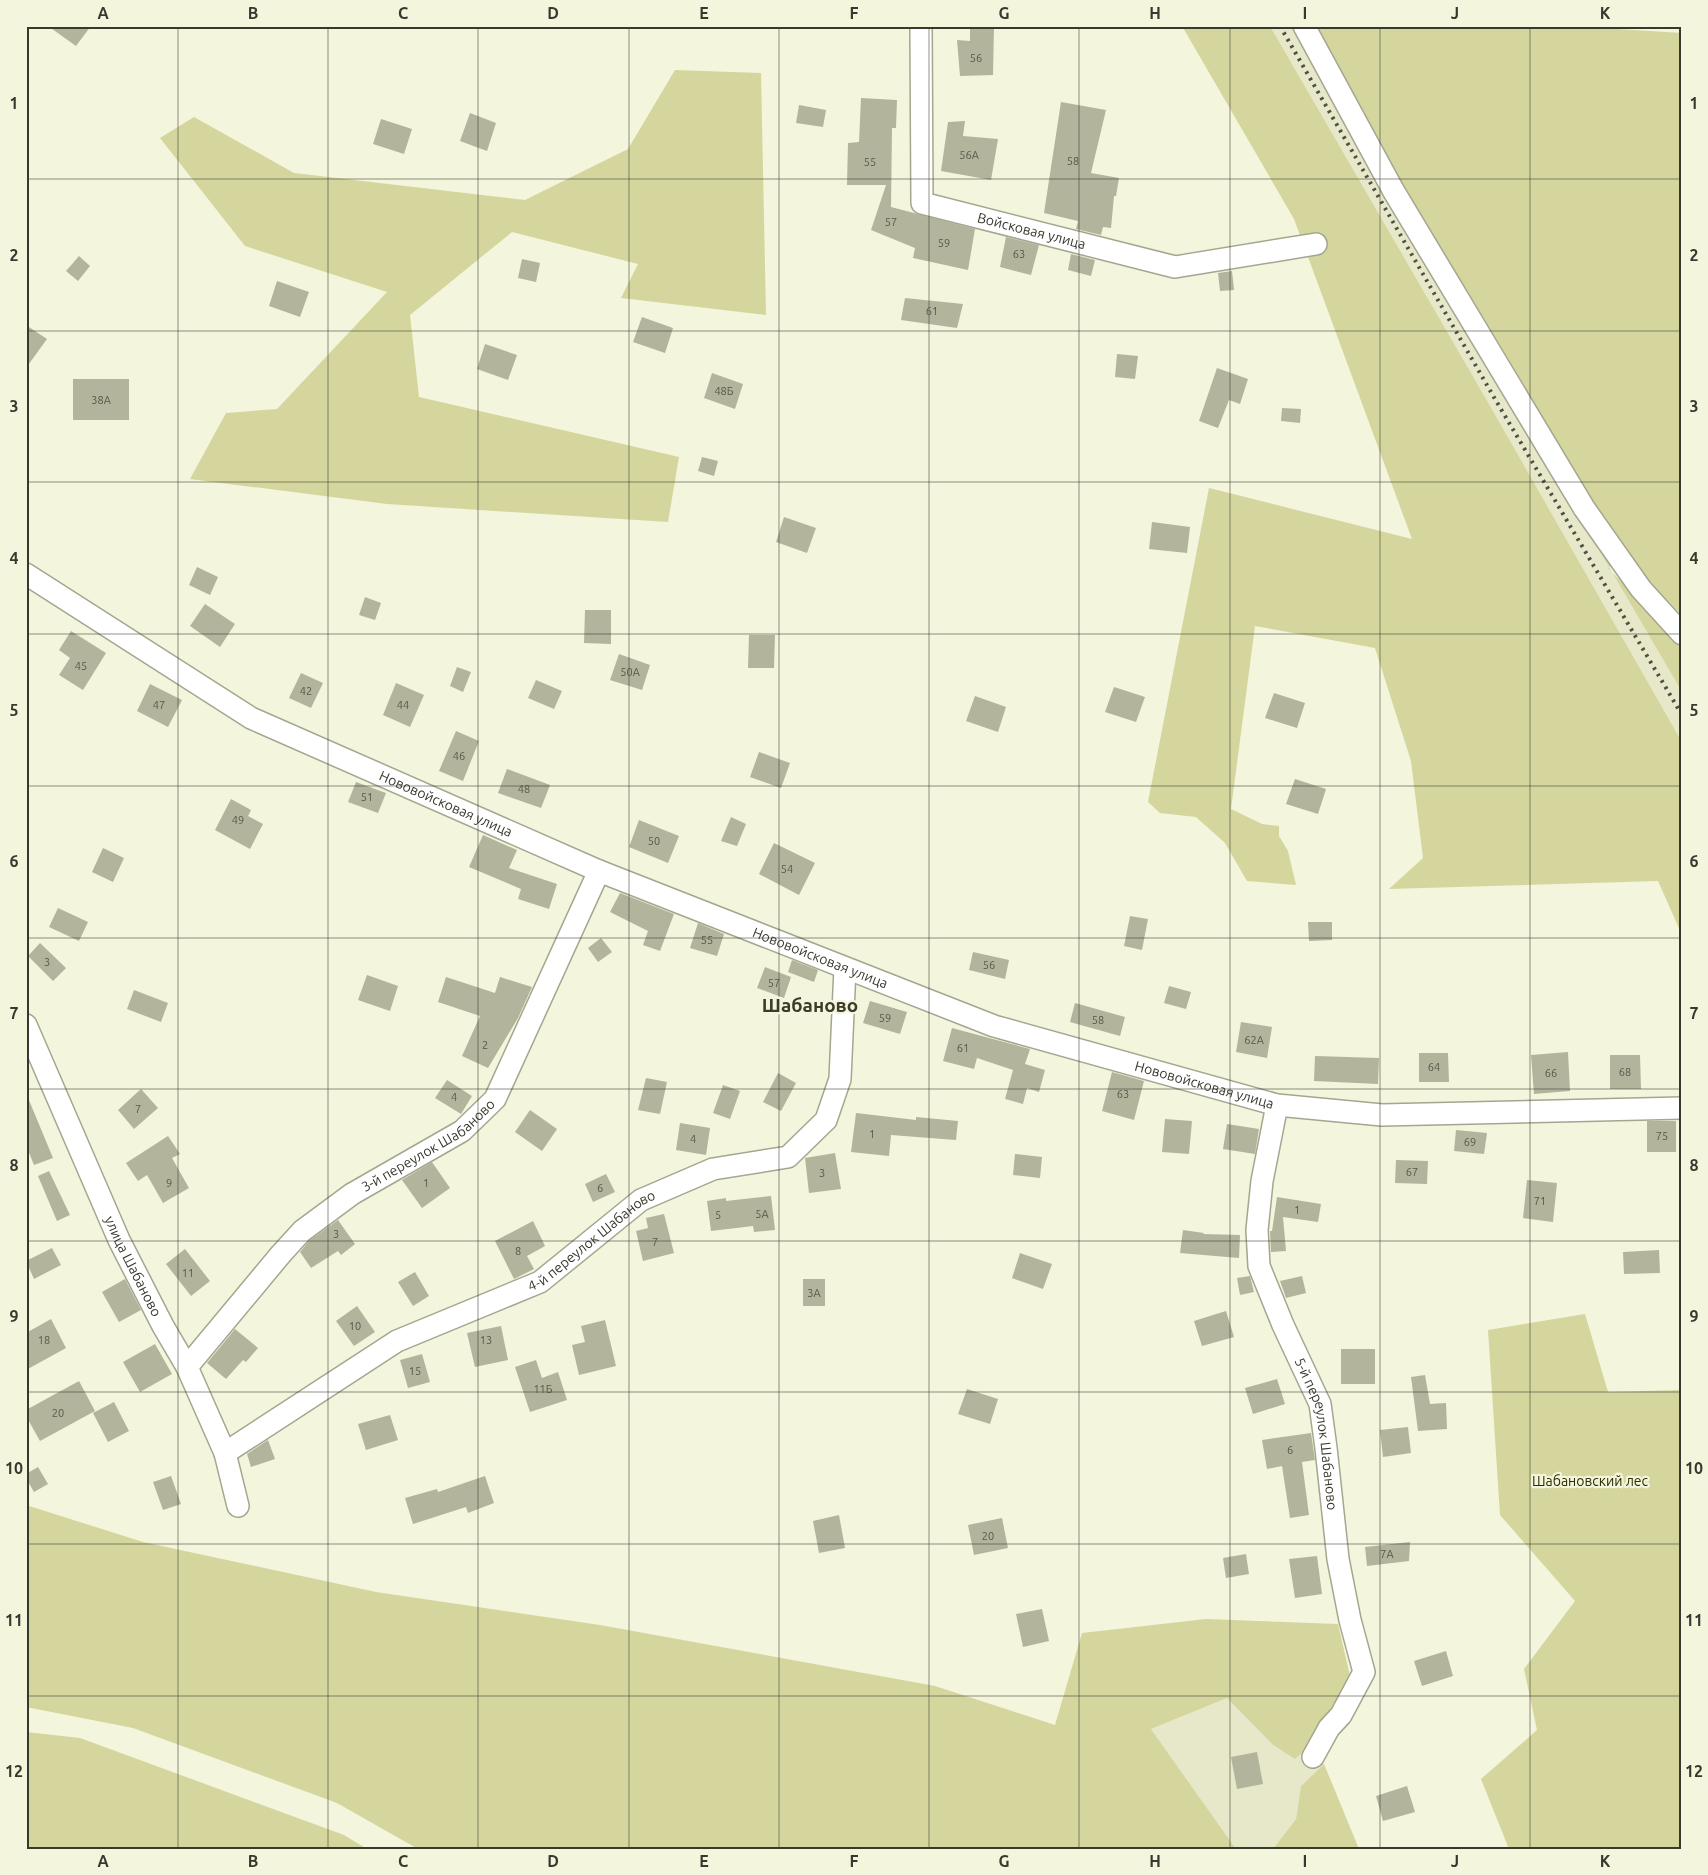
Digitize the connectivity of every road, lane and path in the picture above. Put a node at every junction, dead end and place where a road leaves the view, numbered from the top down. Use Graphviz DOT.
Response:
graph roads {
  1 [pos="921,26"];
  2 [pos="1304,26"];
  3 [pos="1316,244"];
  4 [pos="26,574"];
  5 [pos="1682,634"];
  6 [pos="599,872"];
  7 [pos="845,968"];
  8 [pos="26,1025"];
  9 [pos="1277,1105"];
  10 [pos="1682,1108"];
  11 [pos="187,1367"];
  12 [pos="225,1453"];
  13 [pos="238,1506"];
  14 [pos="1313,1757"];
  1 -- 3 [label="street, Войсковая улица"];
  2 -- 5 [label="street"];
  4 -- 6 [label="street, Нововойсковая улица"];
  6 -- 7 [label="street, Нововойсковая улица"];
  6 -- 11 [label="street, 3-й переулок Шабаново"];
  7 -- 9 [label="street, Нововойсковая улица"];
  7 -- 12 [label="street, 4-й переулок Шабаново"];
  8 -- 11 [label="street, улица Шабаново"];
  9 -- 10 [label="street, Нововойсковая улица"];
  9 -- 14 [label="street, 5-й переулок Шабаново"];
  11 -- 12 [label="street, улица Шабаново"];
  12 -- 13 [label="street, улица Шабаново"];
}
